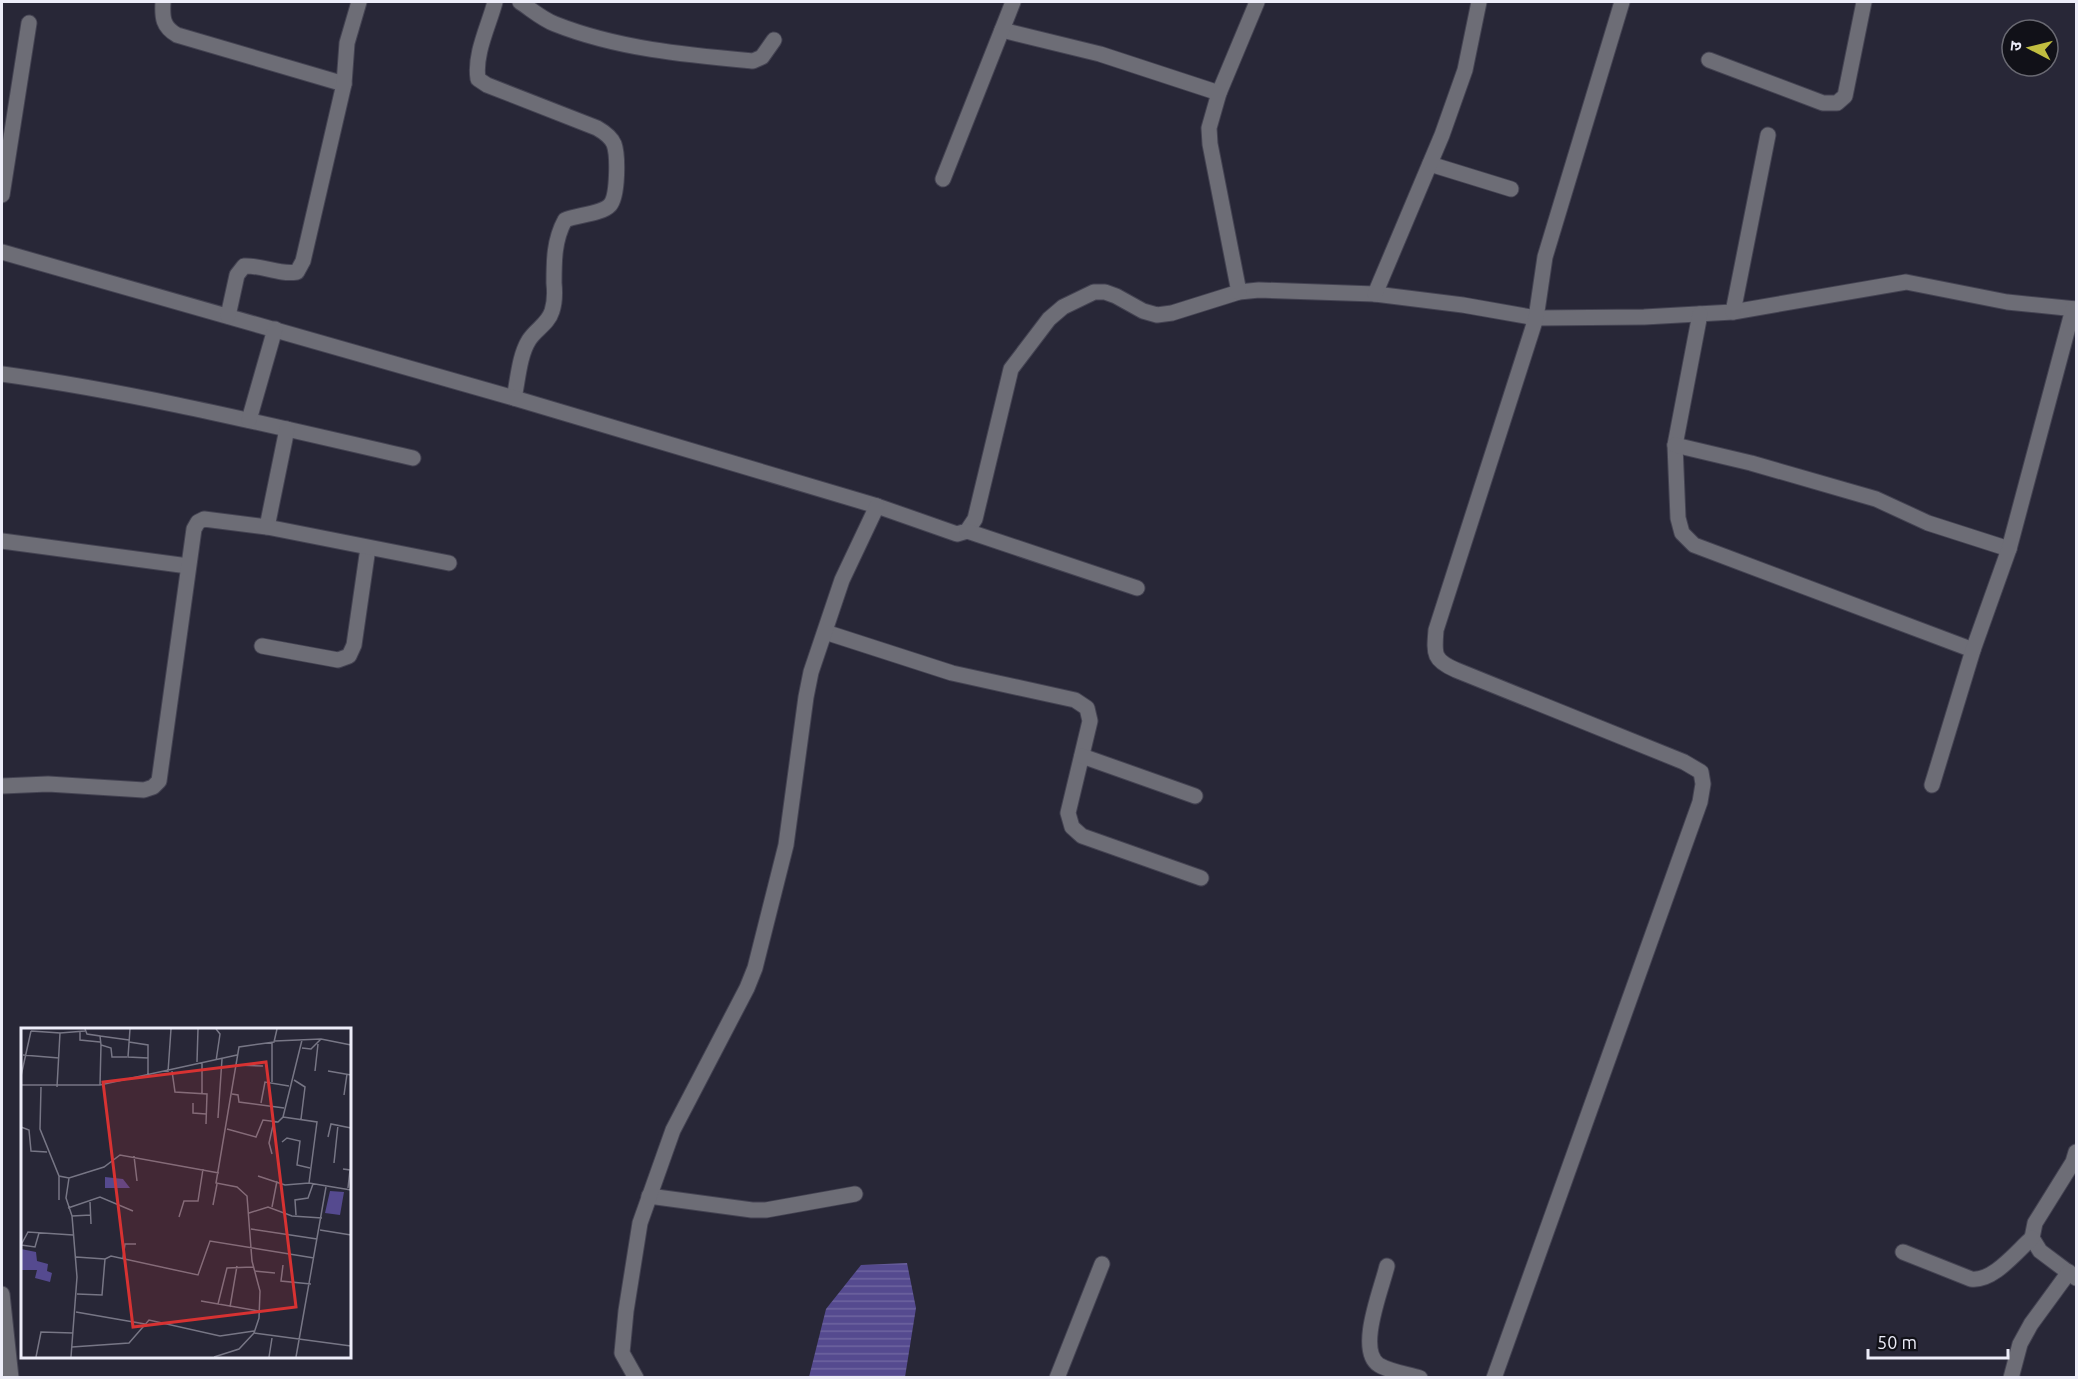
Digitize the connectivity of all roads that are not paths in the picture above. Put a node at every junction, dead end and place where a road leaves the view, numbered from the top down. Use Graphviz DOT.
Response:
graph roads {
  1 [pos="163,2"];
  2 [pos="359,2"];
  3 [pos="495,2"];
  4 [pos="520,2"];
  5 [pos="1013,2"];
  6 [pos="1257,2"];
  7 [pos="1479,2"];
  8 [pos="1622,2"];
  9 [pos="1864,2"];
  10 [pos="29,23"];
  11 [pos="1002,30"];
  12 [pos="774,40"];
  13 [pos="1709,60"];
  14 [pos="344,84"];
  15 [pos="1219,93"];
  16 [pos="1768,135"];
  17 [pos="1430,164"];
  18 [pos="943,179"];
  19 [pos="1511,189"];
  20 [pos="2,195"];
  21 [pos="2,252"];
  22 [pos="1239,292"];
  23 [pos="1375,294"];
  24 [pos="2075,309"];
  25 [pos="1733,312"];
  26 [pos="1700,314"];
  27 [pos="228,316"];
  28 [pos="1536,318"];
  29 [pos="275,329"];
  30 [pos="2,374"];
  31 [pos="514,398"];
  32 [pos="249,420"];
  33 [pos="287,429"];
  34 [pos="1675,445"];
  35 [pos="413,458"];
  36 [pos="877,507"];
  37 [pos="267,527"];
  38 [pos="967,531"];
  39 [pos="2,541"];
  40 [pos="368,548"];
  41 [pos="2009,549"];
  42 [pos="449,563"];
  43 [pos="188,566"];
  44 [pos="1137,588"];
  45 [pos="825,632"];
  46 [pos="262,646"];
  47 [pos="1973,650"];
  48 [pos="1082,756"];
  49 [pos="1932,785"];
  50 [pos="2,786"];
  51 [pos="1195,796"];
  52 [pos="1201,878"];
  53 [pos="2076,1152"];
  54 [pos="855,1194"];
  55 [pos="650,1196"];
  56 [pos="2032,1238"];
  57 [pos="1903,1252"];
  58 [pos="1102,1264"];
  59 [pos="1387,1266"];
  60 [pos="2073,1275"];
  61 [pos="2,1294"];
  62 [pos="11,1377"];
  63 [pos="636,1377"];
  64 [pos="1057,1377"];
  65 [pos="1420,1377"];
  66 [pos="1494,1377"];
  67 [pos="2011,1377"];
  1 -- 14 [label="street"];
  2 -- 14 [label="street"];
  3 -- 31 [label="street"];
  4 -- 12 [label="street"];
  5 -- 11 [label="street"];
  6 -- 15 [label="street"];
  7 -- 17 [label="street"];
  8 -- 28 [label="street"];
  9 -- 13 [label="street"];
  10 -- 20 [label="street"];
  11 -- 15 [label="street"];
  11 -- 18 [label="street"];
  14 -- 27 [label="street"];
  15 -- 22 [label="street"];
  16 -- 25 [label="street"];
  17 -- 19 [label="street"];
  17 -- 23 [label="street"];
  21 -- 27 [label="street"];
  22 -- 23 [label="street"];
  22 -- 38 [label="street"];
  23 -- 28 [label="street"];
  24 -- 25 [label="street"];
  24 -- 41 [label="street"];
  25 -- 26 [label="street"];
  26 -- 28 [label="street"];
  26 -- 34 [label="street"];
  27 -- 29 [label="street"];
  28 -- 66 [label="street"];
  29 -- 31 [label="street"];
  29 -- 32 [label="street"];
  30 -- 32 [label="street"];
  31 -- 36 [label="street"];
  32 -- 33 [label="street"];
  33 -- 35 [label="street"];
  33 -- 37 [label="street"];
  34 -- 41 [label="street"];
  34 -- 47 [label="street"];
  36 -- 38 [label="street"];
  36 -- 45 [label="street"];
  37 -- 40 [label="street"];
  37 -- 43 [label="street"];
  38 -- 44 [label="street"];
  39 -- 43 [label="street"];
  40 -- 42 [label="street"];
  40 -- 46 [label="street"];
  41 -- 47 [label="street"];
  43 -- 50 [label="street"];
  45 -- 48 [label="street"];
  45 -- 55 [label="street"];
  47 -- 49 [label="street"];
  48 -- 51 [label="street"];
  48 -- 52 [label="street"];
  53 -- 56 [label="street"];
  54 -- 55 [label="street"];
  55 -- 63 [label="street"];
  56 -- 57 [label="street"];
  56 -- 60 [label="street"];
  58 -- 64 [label="street"];
  59 -- 65 [label="street"];
  60 -- 67 [label="street"];
  61 -- 62 [label="street"];
}
